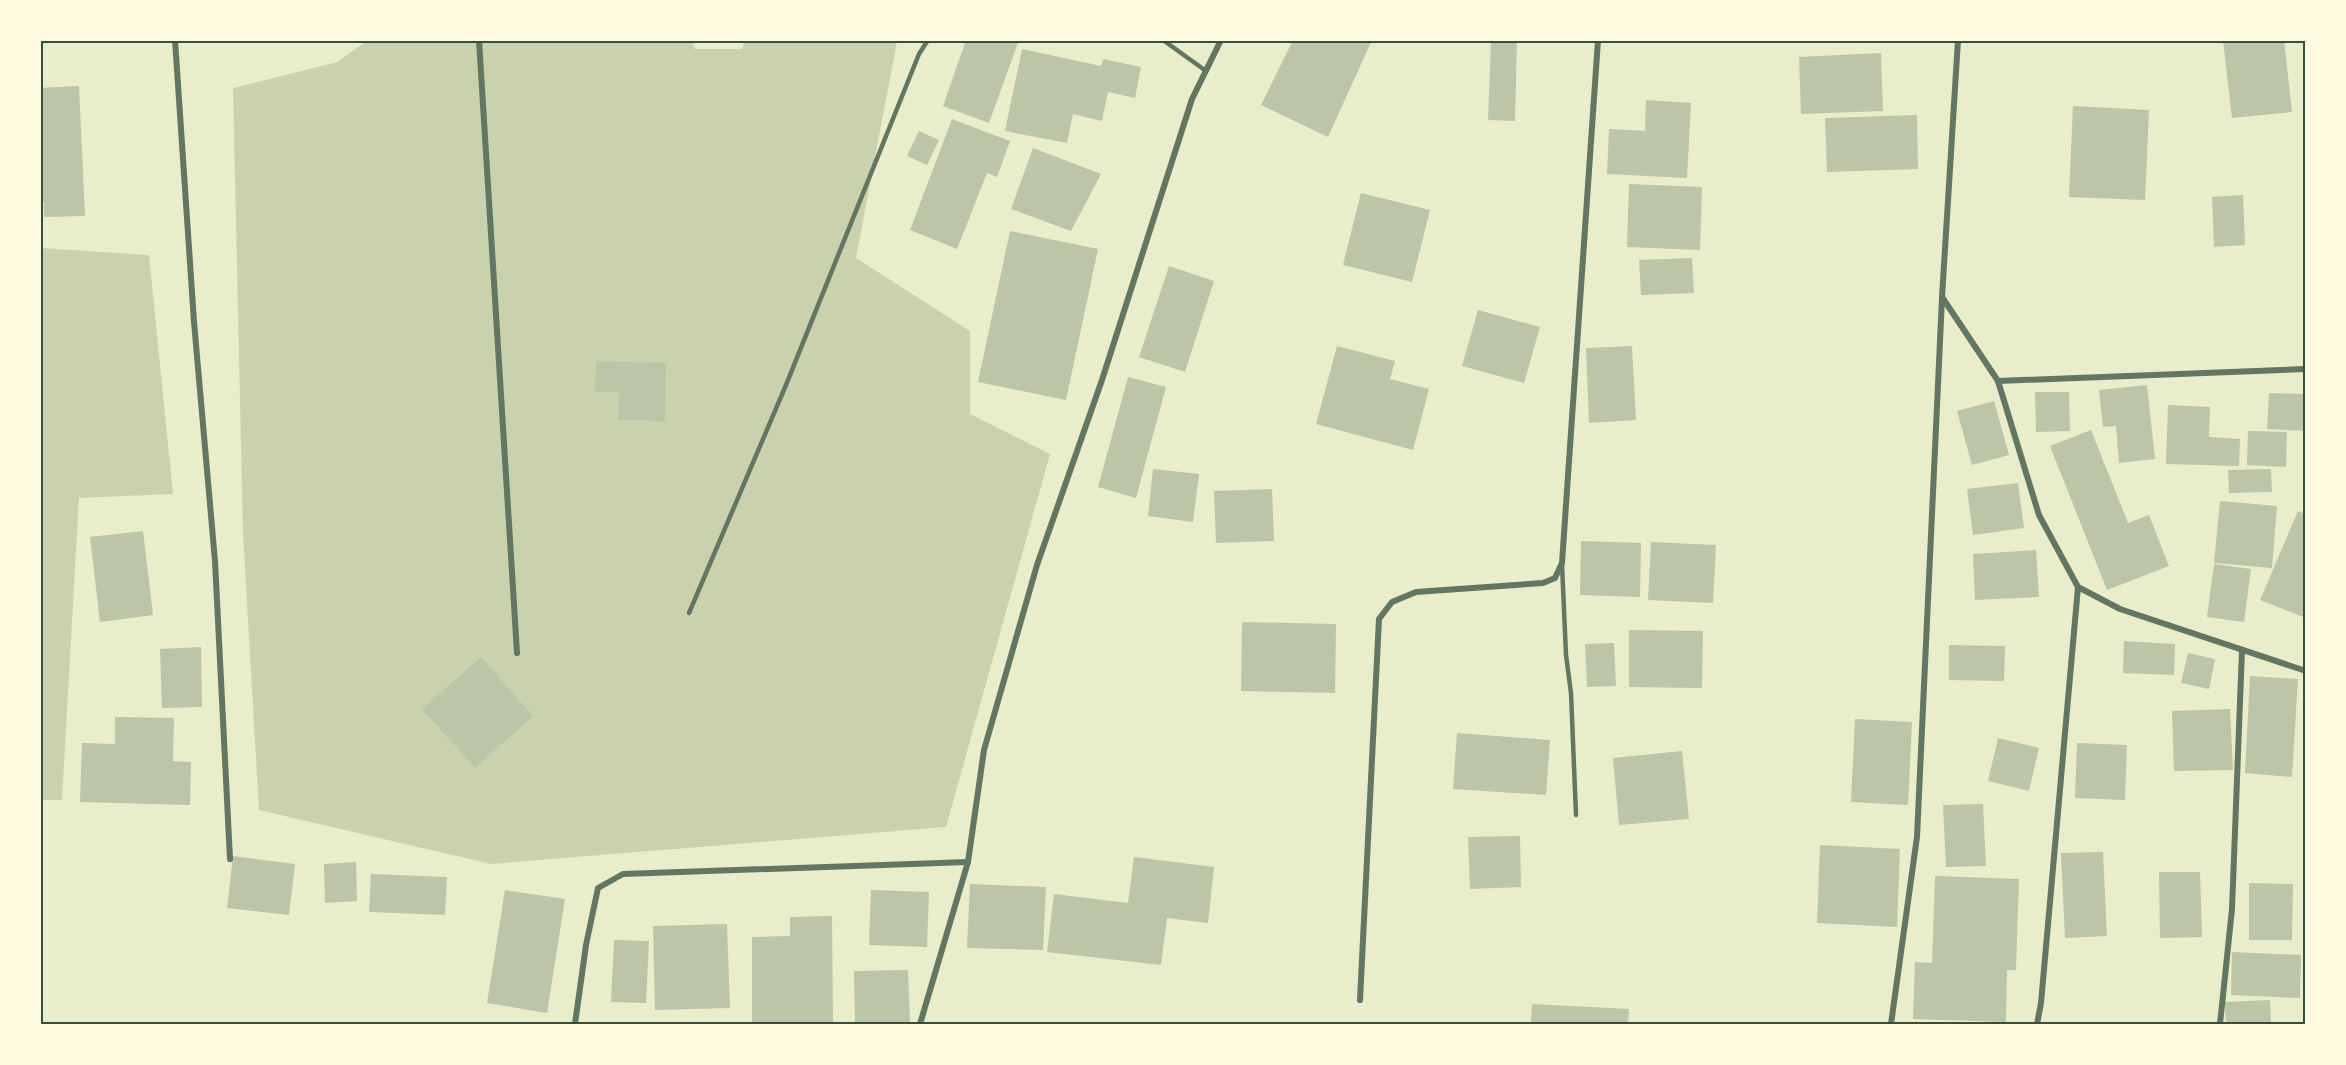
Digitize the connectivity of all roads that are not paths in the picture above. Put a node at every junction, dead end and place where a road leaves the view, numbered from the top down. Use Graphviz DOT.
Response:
graph roads {
  1 [pos="175,40"];
  2 [pos="478,40"];
  3 [pos="928,40"];
  4 [pos="1163,40"];
  5 [pos="1221,40"];
  6 [pos="1598,40"];
  7 [pos="1958,40"];
  8 [pos="1206,71"];
  9 [pos="1942,297"];
  10 [pos="2306,369"];
  11 [pos="1998,381"];
  12 [pos="1562,563"];
  13 [pos="2078,586"];
  14 [pos="690,613"];
  15 [pos="2242,650"];
  16 [pos="517,653"];
  17 [pos="2306,671"];
  18 [pos="1576,815"];
  19 [pos="230,859"];
  20 [pos="968,862"];
  21 [pos="1360,1000"];
  22 [pos="575,1024"];
  23 [pos="920,1024"];
  24 [pos="1891,1024"];
  25 [pos="2037,1024"];
  26 [pos="2220,1024"];
  1 -- 19 [label="street"];
  2 -- 16 [label="street"];
  3 -- 14 [label="lane"];
  4 -- 8 [label="lane"];
  5 -- 8 [label="street"];
  6 -- 12 [label="street"];
  7 -- 9 [label="street"];
  8 -- 20 [label="street"];
  9 -- 11 [label="street"];
  9 -- 24 [label="street"];
  10 -- 11 [label="street"];
  11 -- 13 [label="street"];
  12 -- 18 [label="lane"];
  12 -- 21 [label="street"];
  13 -- 15 [label="street"];
  13 -- 25 [label="street"];
  15 -- 17 [label="street"];
  15 -- 26 [label="street"];
  20 -- 22 [label="street"];
  20 -- 23 [label="street"];
}
